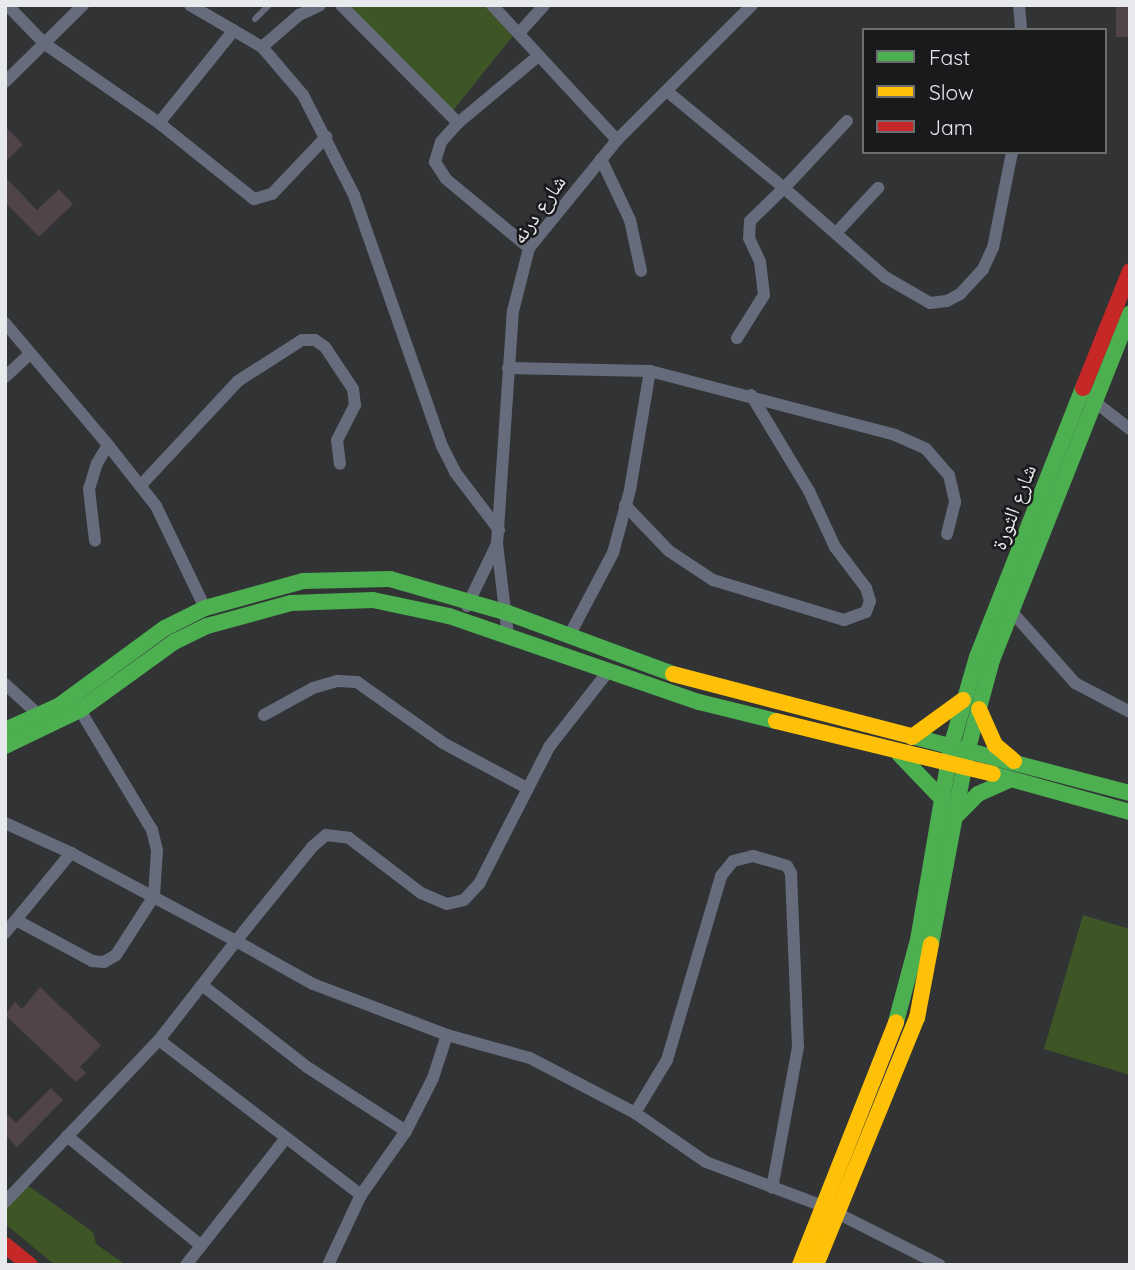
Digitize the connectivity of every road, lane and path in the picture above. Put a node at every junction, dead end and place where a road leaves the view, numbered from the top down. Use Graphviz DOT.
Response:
graph roads {
  1 [pos="6,5"];
  2 [pos="83,5"];
  3 [pos="190,5"];
  4 [pos="269,5"];
  5 [pos="320,5"];
  6 [pos="341,5"];
  7 [pos="492,5"];
  8 [pos="544,5"];
  9 [pos="752,5"];
  10 [pos="1019,5"];
  11 [pos="255,19"];
  12 [pos="1021,28"];
  13 [pos="234,30"];
  14 [pos="520,32"];
  15 [pos="45,44"];
  16 [pos="262,47"];
  17 [pos="538,56"];
  18 [pos="5,82"];
  19 [pos="668,92"];
  20 [pos="847,121"];
  21 [pos="159,123"];
  22 [pos="458,123"];
  23 [pos="326,137"];
  24 [pos="617,140"];
  25 [pos="1012,154"];
  26 [pos="601,159"];
  27 [pos="784,188"];
  28 [pos="878,188"];
  29 [pos="836,233"];
  30 [pos="529,248"];
  31 [pos="640,271"];
  32 [pos="1130,271"];
  33 [pos="1130,313"];
  34 [pos="5,323"];
  35 [pos="1127,331"];
  36 [pos="737,338"];
  37 [pos="30,354"];
  38 [pos="508,368"];
  39 [pos="650,371"];
  40 [pos="5,377"];
  41 [pos="751,395"];
  42 [pos="1090,397"];
  43 [pos="1130,429"];
  44 [pos="108,445"];
  45 [pos="340,464"];
  46 [pos="142,484"];
  47 [pos="625,505"];
  48 [pos="499,530"];
  49 [pos="947,534"];
  50 [pos="95,541"];
  51 [pos="497,544"];
  52 [pos="470,601"];
  53 [pos="205,608"];
  54 [pos="1012,612"];
  55 [pos="508,613"];
  56 [pos="460,620"];
  57 [pos="508,636"];
  58 [pos="569,636"];
  59 [pos="607,673"];
  60 [pos="5,684"];
  61 [pos="964,699"];
  62 [pos="979,709"];
  63 [pos="80,710"];
  64 [pos="1130,712"];
  65 [pos="264,715"];
  66 [pos="40,716"];
  67 [pos="5,730"];
  68 [pos="912,737"];
  69 [pos="5,747"];
  70 [pos="892,750"];
  71 [pos="958,757"];
  72 [pos="1018,764"];
  73 [pos="1010,780"];
  74 [pos="525,787"];
  75 [pos="1130,793"];
  76 [pos="942,799"];
  77 [pos="1130,812"];
  78 [pos="956,817"];
  79 [pos="5,823"];
  80 [pos="71,853"];
  81 [pos="154,896"];
  82 [pos="16,920"];
  83 [pos="5,933"];
  84 [pos="236,941"];
  85 [pos="202,985"];
  86 [pos="901,1010"];
  87 [pos="916,1017"];
  88 [pos="447,1035"];
  89 [pos="159,1040"];
  90 [pos="635,1113"];
  91 [pos="405,1131"];
  92 [pos="67,1136"];
  93 [pos="285,1139"];
  94 [pos="772,1188"];
  95 [pos="361,1195"];
  96 [pos="5,1202"];
  97 [pos="831,1210"];
  98 [pos="5,1245"];
  99 [pos="200,1245"];
  100 [pos="30,1265"];
  101 [pos="186,1265"];
  102 [pos="328,1265"];
  103 [pos="800,1265"];
  104 [pos="816,1265"];
  105 [pos="940,1265"];
  1 -- 15 [label="street"];
  2 -- 15 [label="street"];
  3 -- 13 [label="street"];
  4 -- 11 [label="lane"];
  5 -- 16 [label="street"];
  6 -- 22 [label="street"];
  7 -- 14 [label="street"];
  8 -- 14 [label="street"];
  9 -- 19 [label="street, شارع درنه"];
  10 -- 12 [label="street"];
  13 -- 16 [label="street"];
  13 -- 21 [label="street"];
  14 -- 17 [label="street"];
  15 -- 18 [label="street"];
  15 -- 21 [label="street"];
  16 -- 23 [label="street"];
  17 -- 22 [label="street"];
  17 -- 24 [label="street"];
  19 -- 24 [label="street, شارع درنه"];
  19 -- 27 [label="street"];
  20 -- 27 [label="street"];
  21 -- 23 [label="street"];
  22 -- 30 [label="street"];
  23 -- 48 [label="street"];
  24 -- 26 [label="street, شارع درنه"];
  25 -- 29 [label="street"];
  26 -- 30 [label="street, شارع درنه"];
  26 -- 31 [label="street"];
  27 -- 29 [label="street"];
  27 -- 36 [label="street"];
  28 -- 29 [label="street"];
  30 -- 38 [label="street, شارع درنه"];
  32 -- 42 [label="main road, شارع الثورة"];
  33 -- 35 [label="main road, شارع الثورة"];
  34 -- 37 [label="street"];
  35 -- 42 [label="main road, شارع الثورة"];
  37 -- 40 [label="street"];
  37 -- 44 [label="street"];
  38 -- 39 [label="street"];
  38 -- 48 [label="street, شارع درنه"];
  39 -- 41 [label="street"];
  39 -- 47 [label="street"];
  41 -- 47 [label="street"];
  41 -- 49 [label="street"];
  42 -- 43 [label="street"];
  42 -- 54 [label="main road, شارع الثورة"];
  42 -- 61 [label="main road, شارع الثورة"];
  44 -- 46 [label="street"];
  44 -- 50 [label="street"];
  45 -- 46 [label="street"];
  46 -- 53 [label="street"];
  47 -- 58 [label="street"];
  48 -- 51 [label="street, شارع درنه"];
  51 -- 52 [label="street, شارع درنه"];
  51 -- 55 [label="street, شارع درنه"];
  52 -- 53 [label="main road"];
  52 -- 55 [label="main road"];
  52 -- 56 [label="street, شارع درنه"];
  53 -- 66 [label="main road"];
  54 -- 62 [label="main road, شارع الثورة"];
  54 -- 64 [label="street"];
  55 -- 57 [label="street, شارع درنه"];
  55 -- 58 [label="main road"];
  56 -- 57 [label="main road"];
  56 -- 63 [label="main road"];
  57 -- 59 [label="main road"];
  58 -- 68 [label="main road"];
  59 -- 70 [label="main road"];
  59 -- 74 [label="street"];
  60 -- 66 [label="street"];
  61 -- 68 [label="main road"];
  61 -- 71 [label="main road, شارع الثورة"];
  62 -- 71 [label="main road, شارع الثورة"];
  62 -- 72 [label="main road"];
  63 -- 69 [label="main road"];
  63 -- 81 [label="street"];
  65 -- 74 [label="street"];
  66 -- 67 [label="main road"];
  68 -- 71 [label="main road"];
  70 -- 71 [label="main road"];
  70 -- 76 [label="main road"];
  71 -- 72 [label="main road"];
  71 -- 73 [label="main road"];
  71 -- 76 [label="main road"];
  71 -- 78 [label="main road"];
  72 -- 75 [label="main road"];
  73 -- 77 [label="main road"];
  73 -- 78 [label="main road"];
  74 -- 84 [label="street"];
  76 -- 86 [label="main road"];
  78 -- 87 [label="main road"];
  79 -- 80 [label="street"];
  80 -- 81 [label="street"];
  80 -- 82 [label="street"];
  81 -- 82 [label="street"];
  81 -- 84 [label="street"];
  82 -- 83 [label="street"];
  84 -- 85 [label="street"];
  84 -- 88 [label="street"];
  85 -- 89 [label="street"];
  85 -- 91 [label="street"];
  86 -- 87 [label="main road"];
  86 -- 97 [label="main road"];
  87 -- 97 [label="main road"];
  88 -- 90 [label="street"];
  88 -- 91 [label="street"];
  89 -- 92 [label="street"];
  89 -- 93 [label="street"];
  90 -- 94 [label="street"];
  90 -- 94 [label="street"];
  91 -- 95 [label="street"];
  92 -- 96 [label="street"];
  92 -- 99 [label="street"];
  93 -- 95 [label="street"];
  93 -- 99 [label="street"];
  94 -- 97 [label="street"];
  95 -- 102 [label="street"];
  97 -- 103 [label="main road"];
  97 -- 104 [label="main road"];
  97 -- 105 [label="street"];
  98 -- 100 [label="main road"];
  99 -- 101 [label="street"];
}
